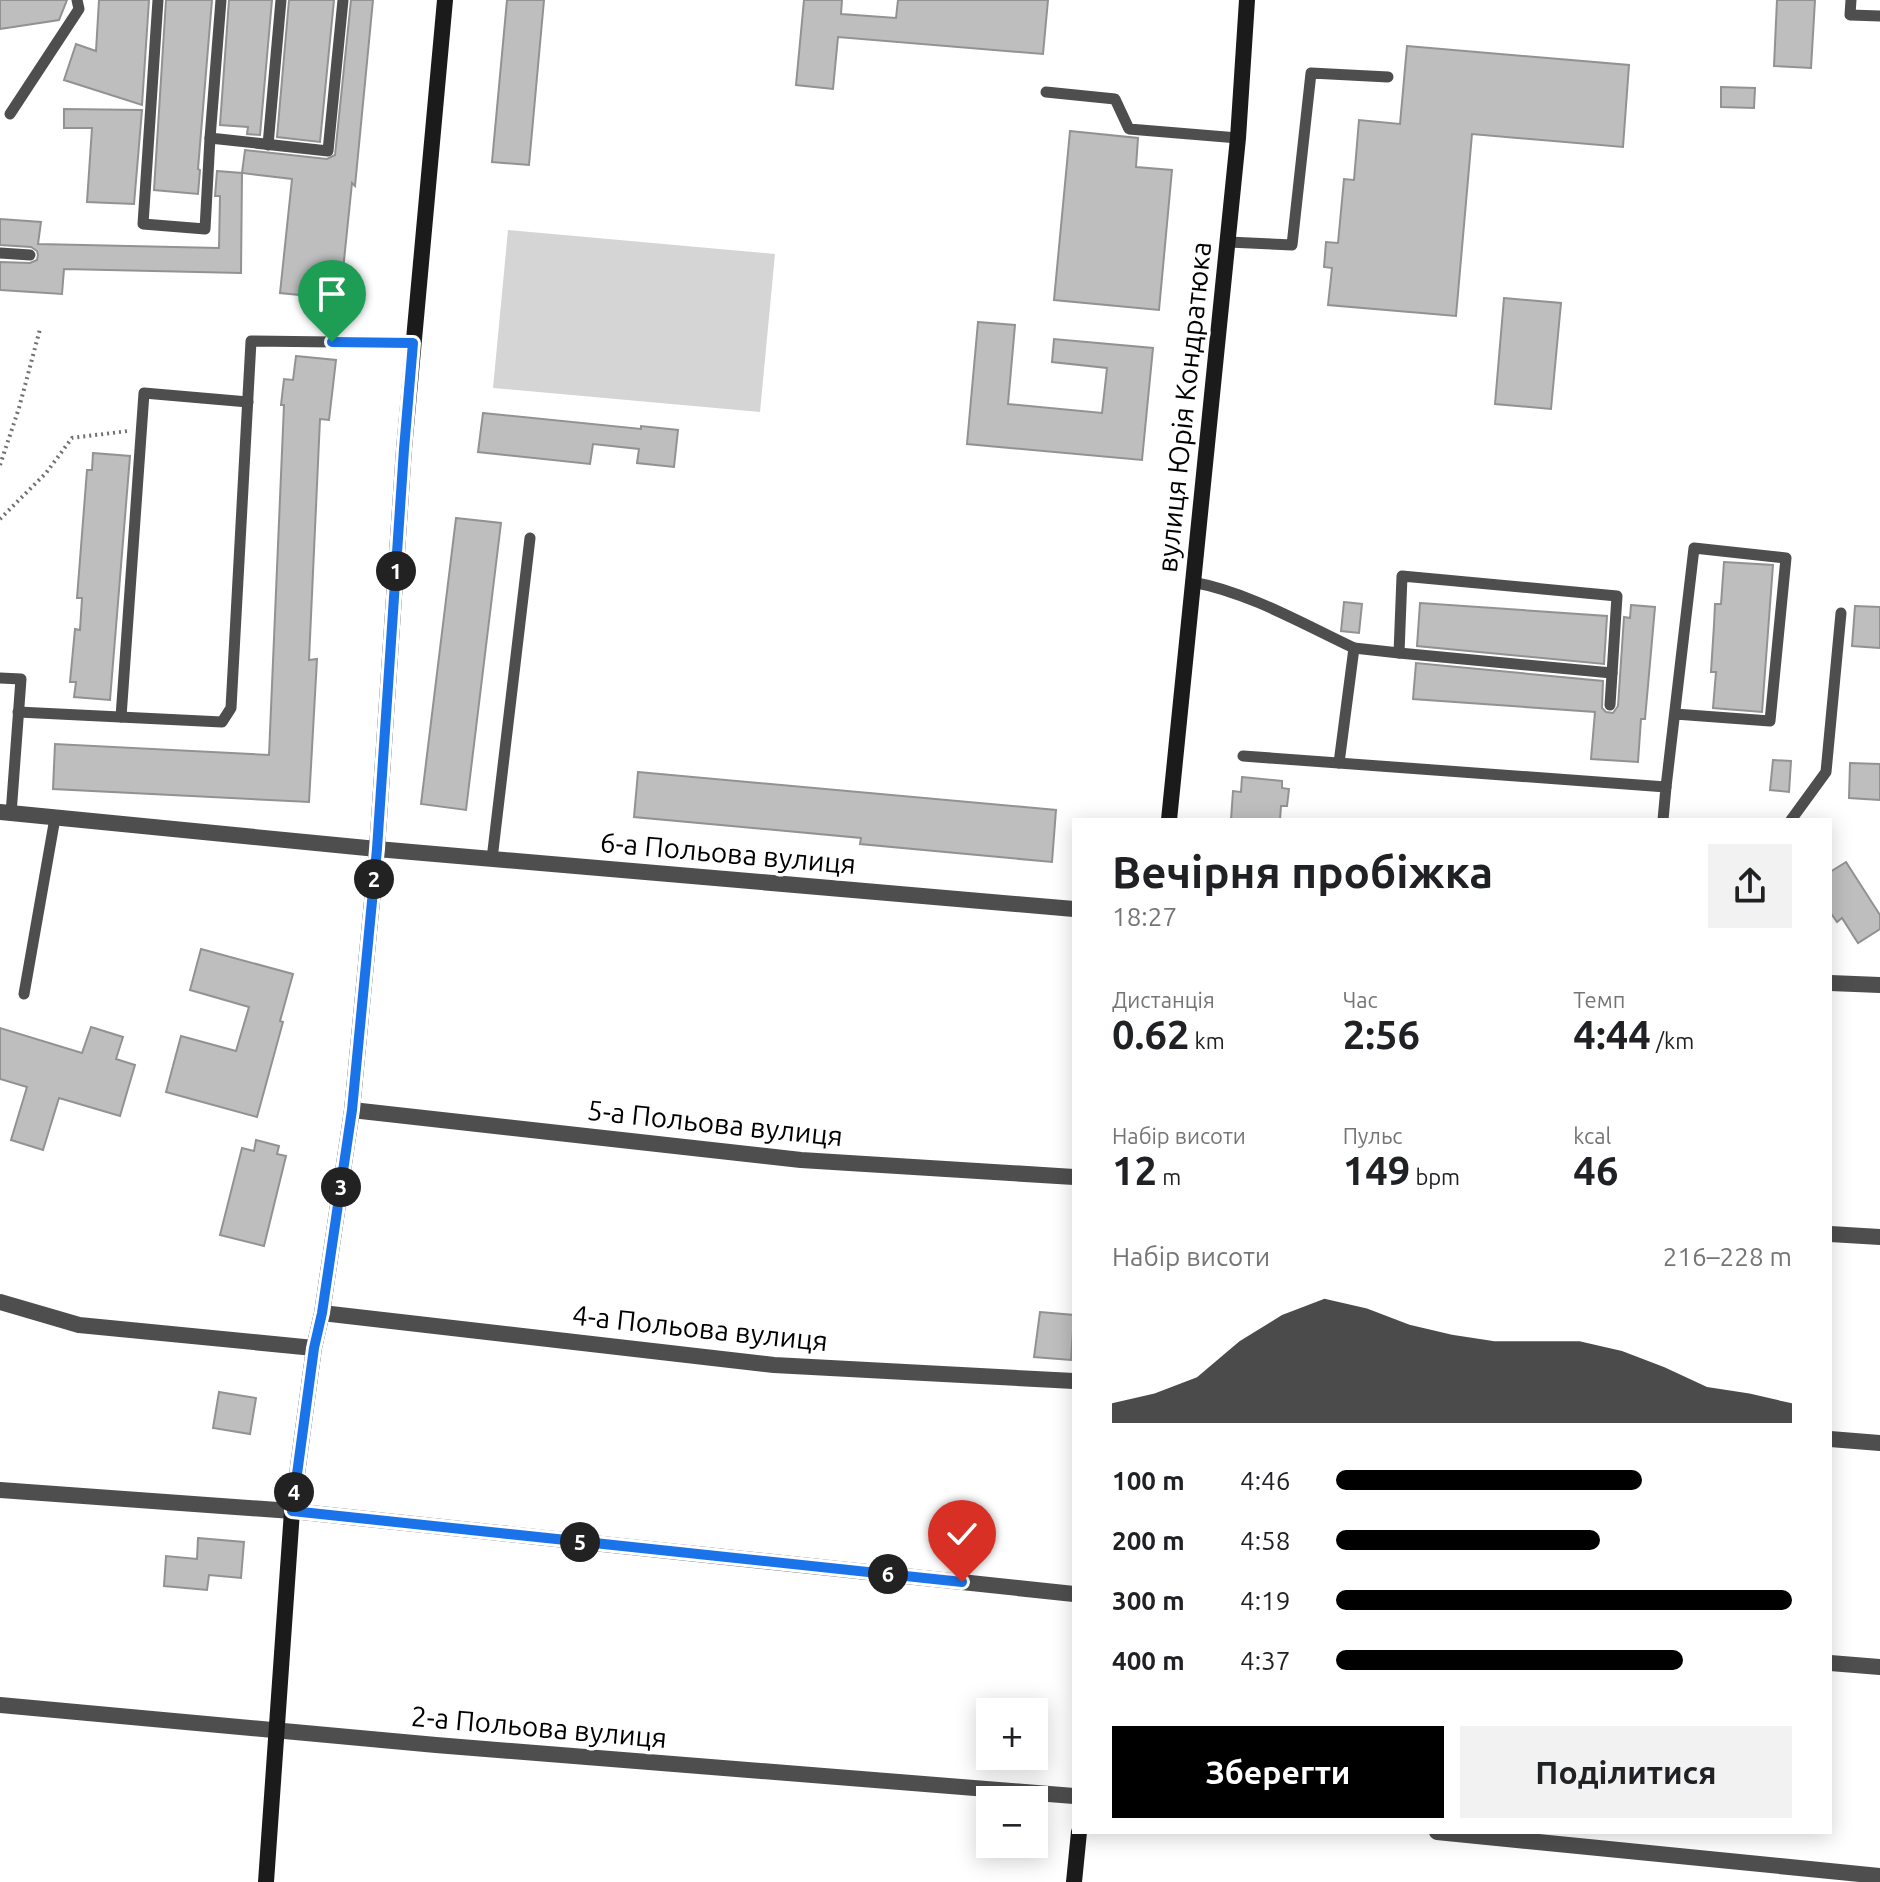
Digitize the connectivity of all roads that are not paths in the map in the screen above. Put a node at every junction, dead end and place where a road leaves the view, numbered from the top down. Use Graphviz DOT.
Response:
graph roads {
  1 [pos="77,0"];
  2 [pos="158,0"];
  3 [pos="221,0"];
  4 [pos="281,0"];
  5 [pos="343,0"];
  6 [pos="445,0"];
  7 [pos="1247,0"];
  8 [pos="1851,0"];
  9 [pos="1880,16"];
  10 [pos="1388,77"];
  11 [pos="1046,92"];
  12 [pos="10,114"];
  13 [pos="210,138"];
  14 [pos="1238,138"];
  15 [pos="268,145"];
  16 [pos="1228,242"];
  17 [pos="0,253"];
  18 [pos="30,255"];
  19 [pos="413,343"];
  20 [pos="248,402"];
  21 [pos="530,538"];
  22 [pos="1192,582"];
  23 [pos="1841,613"];
  24 [pos="1354,648"];
  25 [pos="1399,653"];
  26 [pos="1612,673"];
  27 [pos="0,678"];
  28 [pos="1610,705"];
  29 [pos="18,712"];
  30 [pos="1675,714"];
  31 [pos="121,717"];
  32 [pos="1243,756"];
  33 [pos="1339,763"];
  34 [pos="1666,787"];
  35 [pos="6,813"];
  36 [pos="55,818"];
  37 [pos="1169,818"];
  38 [pos="1663,818"];
  39 [pos="1792,818"];
  40 [pos="377,849"];
  41 [pos="492,859"];
  42 [pos="1072,909"];
  43 [pos="1833,978"];
  44 [pos="1880,985"];
  45 [pos="24,994"];
  46 [pos="352,1110"];
  47 [pos="1072,1177"];
  48 [pos="1832,1234"];
  49 [pos="1880,1237"];
  50 [pos="0,1302"];
  51 [pos="322,1313"];
  52 [pos="314,1348"];
  53 [pos="1072,1381"];
  54 [pos="1832,1439"];
  55 [pos="1880,1443"];
  56 [pos="0,1490"];
  57 [pos="292,1511"];
  58 [pos="1072,1594"];
  59 [pos="1832,1663"];
  60 [pos="1880,1667"];
  61 [pos="0,1705"];
  62 [pos="277,1730"];
  63 [pos="1072,1796"];
  64 [pos="1079,1834"];
  65 [pos="1457,1834"];
  66 [pos="1880,1876"];
  67 [pos="266,1882"];
  68 [pos="1074,1882"];
  1 -- 12 [label="lane"];
  2 -- 13 [label="lane"];
  3 -- 13 [label="lane"];
  4 -- 15 [label="lane"];
  5 -- 15 [label="lane"];
  6 -- 19 [label="street"];
  7 -- 14 [label="street, вулиця Юрія Кондратюка"];
  8 -- 9 [label="lane"];
  10 -- 16 [label="lane"];
  11 -- 14 [label="lane"];
  13 -- 15 [label="lane"];
  14 -- 16 [label="street, вулиця Юрія Кондратюка"];
  16 -- 22 [label="street, вулиця Юрія Кондратюка"];
  17 -- 18 [label="lane"];
  19 -- 20 [label="lane"];
  19 -- 40 [label="street"];
  20 -- 31 [label="lane"];
  20 -- 31 [label="lane"];
  21 -- 41 [label="lane"];
  22 -- 24 [label="lane"];
  22 -- 37 [label="street, вулиця Юрія Кондратюка"];
  23 -- 39 [label="lane"];
  24 -- 25 [label="lane"];
  24 -- 33 [label="lane"];
  25 -- 26 [label="lane"];
  25 -- 26 [label="lane"];
  26 -- 28 [label="lane"];
  27 -- 29 [label="lane"];
  29 -- 31 [label="lane"];
  29 -- 35 [label="lane"];
  30 -- 30 [label="lane"];
  30 -- 34 [label="lane"];
  32 -- 33 [label="lane"];
  33 -- 34 [label="lane"];
  34 -- 38 [label="lane"];
  35 -- 36 [label="street, 6-а Польова вулиця"];
  36 -- 40 [label="street, 6-а Польова вулиця"];
  36 -- 45 [label="lane"];
  40 -- 41 [label="street, 6-а Польова вулиця"];
  40 -- 46 [label="street"];
  41 -- 42 [label="street, 6-а Польова вулиця"];
  43 -- 44 [label="street"];
  46 -- 47 [label="street, 5-а Польова вулиця"];
  46 -- 51 [label="street"];
  48 -- 49 [label="street"];
  50 -- 52 [label="street"];
  51 -- 52 [label="street"];
  51 -- 53 [label="street, 4-а Польова вулиця"];
  52 -- 57 [label="street"];
  54 -- 55 [label="street"];
  56 -- 57 [label="street"];
  57 -- 58 [label="street"];
  57 -- 62 [label="street"];
  59 -- 60 [label="street"];
  61 -- 62 [label="street, 2-а Польова вулиця"];
  62 -- 63 [label="street, 2-а Польова вулиця"];
  62 -- 67 [label="street"];
  64 -- 68 [label="street"];
  65 -- 66 [label="street"];
}
